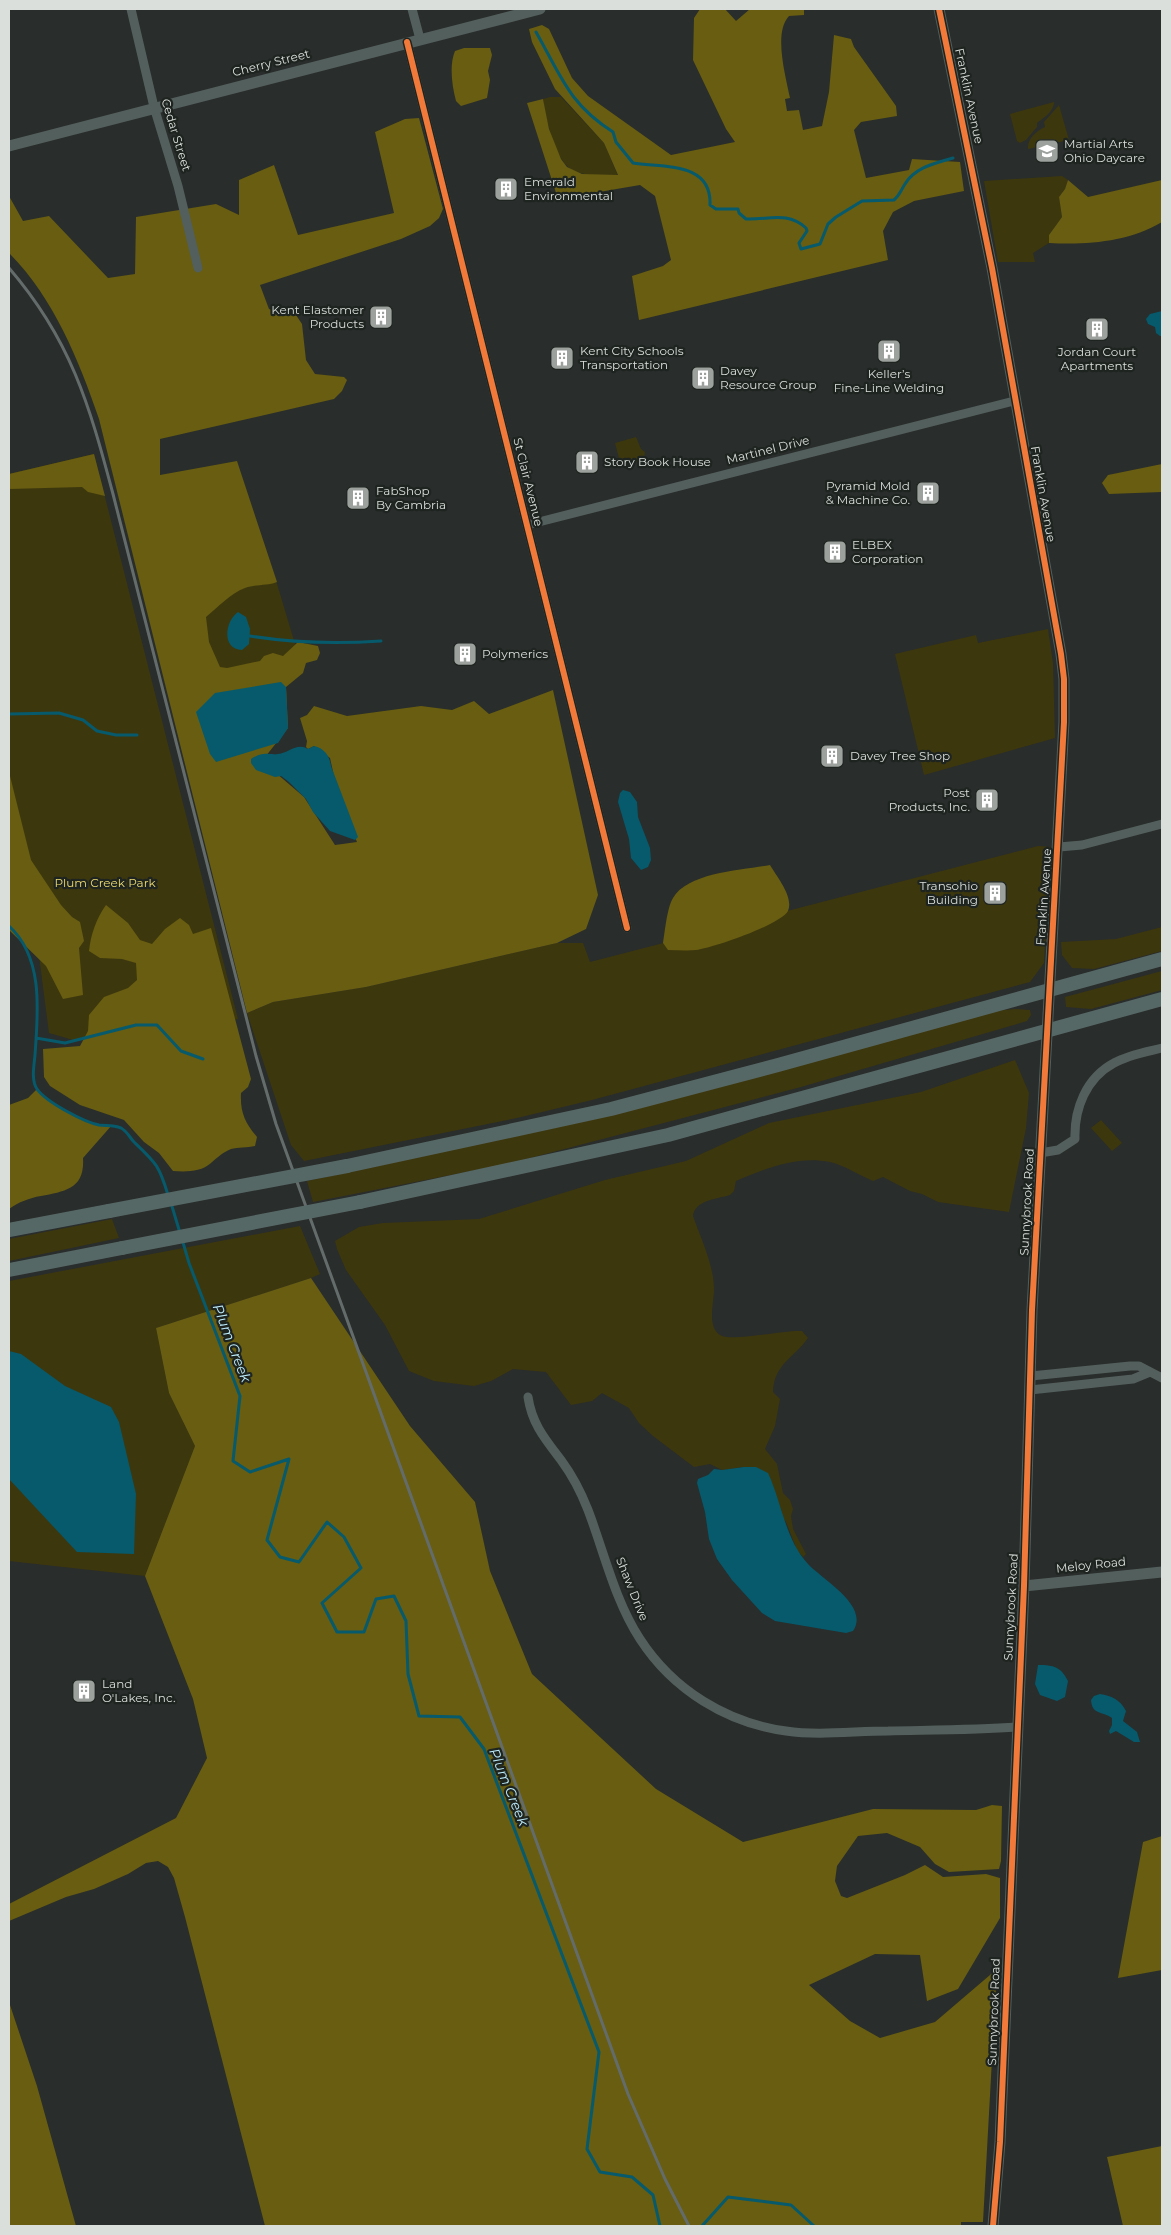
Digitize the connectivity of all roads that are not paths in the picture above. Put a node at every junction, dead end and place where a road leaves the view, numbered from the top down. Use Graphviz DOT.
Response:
graph roads {
  1 [pos="131,9"];
  2 [pos="412,9"];
  3 [pos="540,9"];
  4 [pos="939,9"];
  5 [pos="420,39"];
  6 [pos="407,42"];
  7 [pos="154,107"];
  8 [pos="9,146"];
  9 [pos="198,268"];
  10 [pos="1014,400"];
  11 [pos="527,525"];
  12 [pos="1162,824"];
  13 [pos="1059,847"];
  14 [pos="628,928"];
  15 [pos="1162,959"];
  16 [pos="1050,989"];
  17 [pos="1162,999"];
  18 [pos="1046,1030"];
  19 [pos="1162,1048"];
  20 [pos="1040,1153"];
  21 [pos="9,1230"];
  22 [pos="9,1270"];
  23 [pos="1150,1372"];
  24 [pos="1030,1376"];
  25 [pos="1162,1378"];
  26 [pos="1030,1390"];
  27 [pos="528,1397"];
  28 [pos="1162,1572"];
  29 [pos="1024,1586"];
  30 [pos="1017,1727"];
  31 [pos="993,2226"];
  1 -- 7 [label="street, Cedar Street"];
  2 -- 5 [label="street"];
  3 -- 5 [label="street, Cherry Street"];
  4 -- 10 [label="street, Franklin Avenue"];
  5 -- 6 [label="street, Cherry Street"];
  6 -- 7 [label="street, Cherry Street"];
  6 -- 11 [label="street, St Clair Avenue"];
  7 -- 8 [label="street, Cherry Street"];
  7 -- 9 [label="street, Cedar Street"];
  10 -- 11 [label="street, Martinel Drive"];
  10 -- 13 [label="street, Franklin Avenue"];
  11 -- 14 [label="street, St Clair Avenue"];
  12 -- 13 [label="street"];
  13 -- 16 [label="street, Franklin Avenue"];
  15 -- 16 [label="main road"];
  16 -- 18 [label="street, Sunnybrook Road"];
  16 -- 21 [label="main road, bridge"];
  17 -- 18 [label="main road"];
  18 -- 20 [label="street, Sunnybrook Road"];
  18 -- 22 [label="main road, bridge"];
  19 -- 20 [label="street"];
  20 -- 24 [label="street, Sunnybrook Road"];
  23 -- 24 [label="street"];
  23 -- 25 [label="street"];
  23 -- 26 [label="street"];
  24 -- 26 [label="street, Sunnybrook Road"];
  26 -- 29 [label="street, Sunnybrook Road"];
  27 -- 30 [label="street, Shaw Drive"];
  28 -- 29 [label="street, Meloy Road"];
  29 -- 30 [label="street, Sunnybrook Road"];
  30 -- 31 [label="street, Sunnybrook Road"];
}
